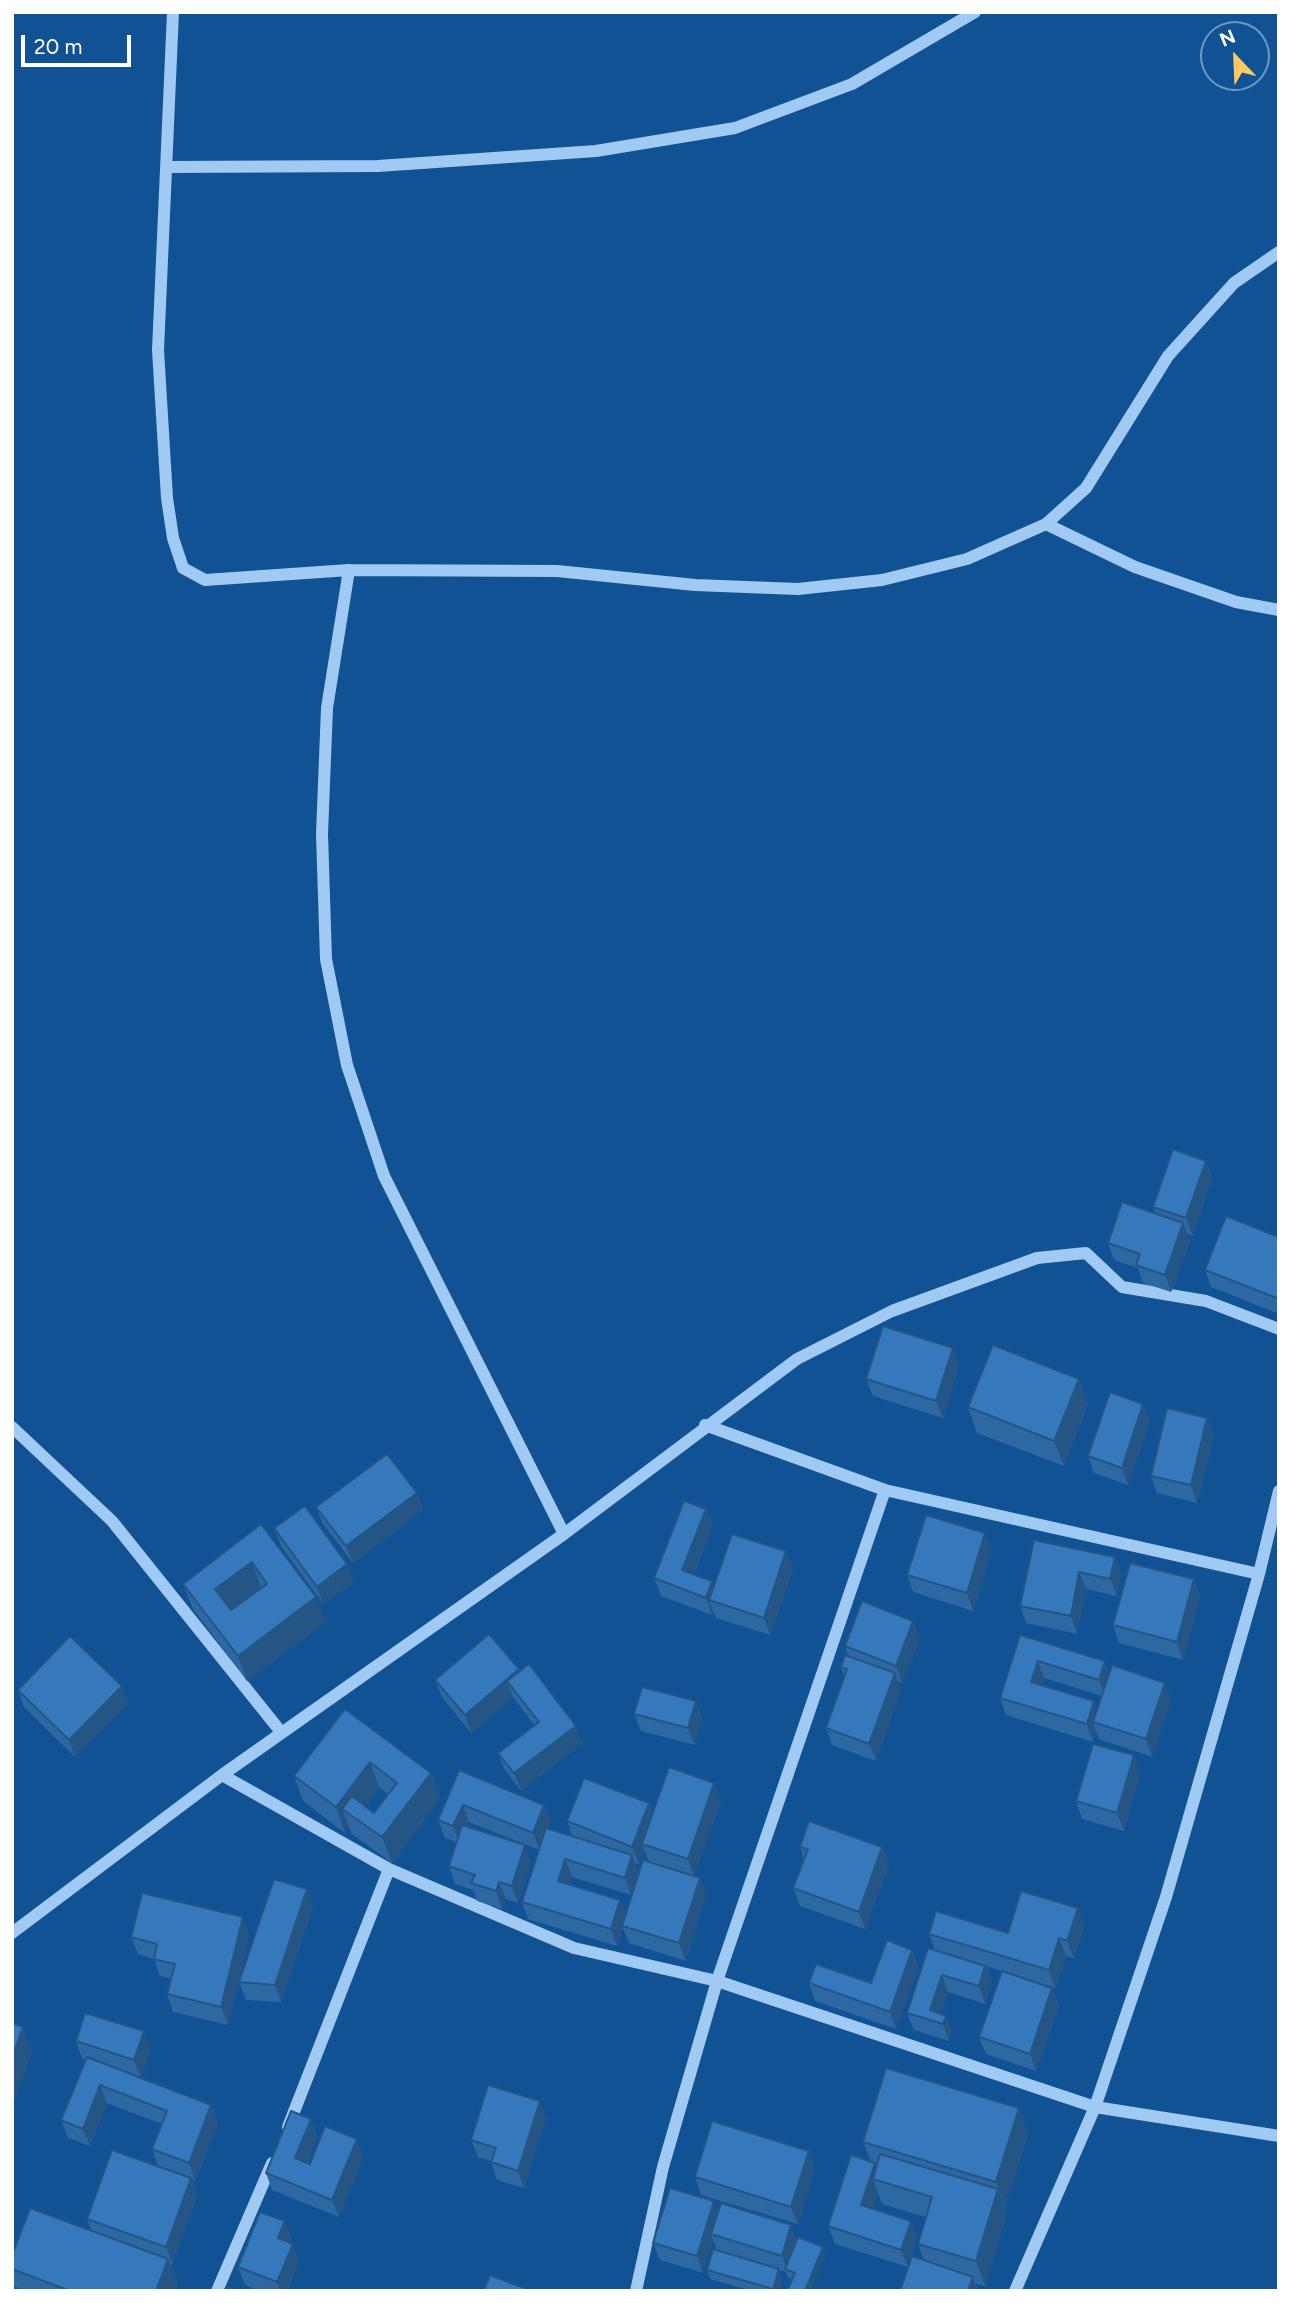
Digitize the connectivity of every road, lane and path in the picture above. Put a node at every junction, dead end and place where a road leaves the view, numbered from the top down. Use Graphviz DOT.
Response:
graph roads {
  1 [pos="173,12"];
  2 [pos="975,12"];
  3 [pos="168,167"];
  4 [pos="1279,252"];
  5 [pos="1046,524"];
  6 [pos="349,570"];
  7 [pos="1279,610"];
  8 [pos="1279,1329"];
  9 [pos="705,1425"];
  10 [pos="12,1427"];
  11 [pos="885,1490"];
  12 [pos="1279,1491"];
  13 [pos="564,1534"];
  14 [pos="1259,1574"];
  15 [pos="281,1732"];
  16 [pos="222,1775"];
  17 [pos="389,1869"];
  18 [pos="12,1933"];
  19 [pos="717,1980"];
  20 [pos="1095,2107"];
  21 [pos="285,2135"];
  22 [pos="1279,2136"];
  23 [pos="279,2148"];
  24 [pos="217,2291"];
  25 [pos="636,2291"];
  26 [pos="1015,2291"];
  1 -- 3 [label="street"];
  2 -- 3 [label="street"];
  3 -- 6 [label="street"];
  4 -- 5 [label="street"];
  5 -- 6 [label="street"];
  5 -- 7 [label="street"];
  6 -- 13 [label="street"];
  8 -- 9 [label="street"];
  9 -- 11 [label="street"];
  9 -- 13 [label="street"];
  10 -- 15 [label="street"];
  11 -- 14 [label="street"];
  11 -- 19 [label="street"];
  12 -- 14 [label="street"];
  13 -- 15 [label="street"];
  14 -- 20 [label="street"];
  15 -- 16 [label="street"];
  16 -- 17 [label="street"];
  16 -- 18 [label="street"];
  17 -- 19 [label="street"];
  17 -- 21 [label="street"];
  19 -- 20 [label="street"];
  19 -- 25 [label="street"];
  20 -- 22 [label="street"];
  20 -- 26 [label="street"];
  23 -- 24 [label="street"];
}
